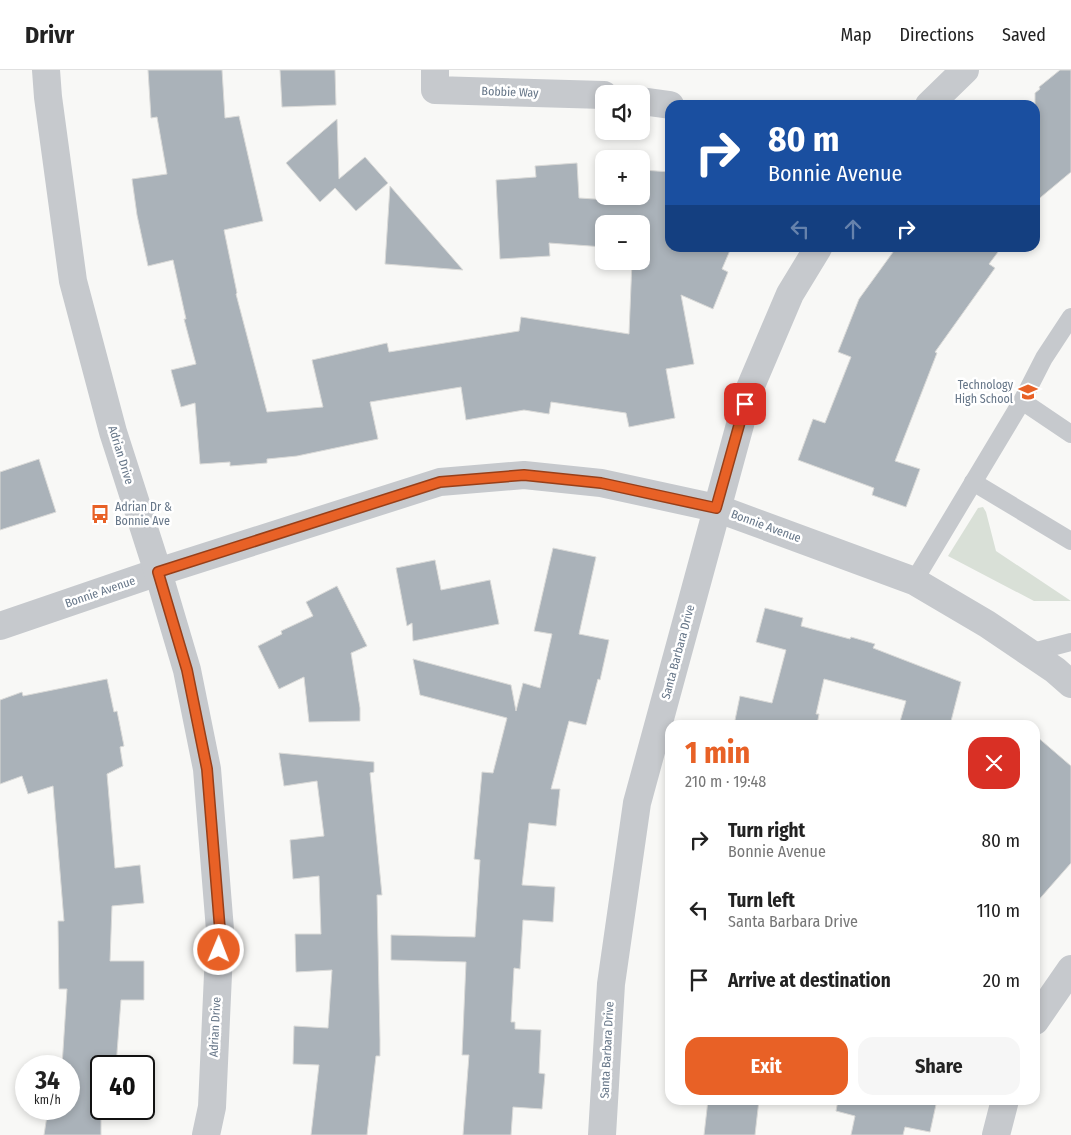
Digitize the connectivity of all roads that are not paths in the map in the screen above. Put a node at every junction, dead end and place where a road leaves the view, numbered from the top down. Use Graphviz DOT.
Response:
graph roads {
  1 [pos="46,70"];
  2 [pos="435,70"];
  3 [pos="965,70"];
  4 [pos="595,95"];
  5 [pos="934,100"];
  6 [pos="650,102"];
  7 [pos="665,104"];
  8 [pos="816,252"];
  9 [pos="1071,317"];
  10 [pos="1022,401"];
  11 [pos="1071,434"];
  12 [pos="973,482"];
  13 [pos="716,508"];
  14 [pos="1071,541"];
  15 [pos="158,572"];
  16 [pos="914,581"];
  17 [pos="0,626"];
  18 [pos="1071,642"];
  19 [pos="1029,653"];
  20 [pos="1071,684"];
  21 [pos="1071,969"];
  22 [pos="1040,1014"];
  23 [pos="1004,1105"];
  24 [pos="206,1135"];
  25 [pos="602,1135"];
  26 [pos="996,1135"];
  1 -- 15 [label="street, Adrian Drive"];
  2 -- 4 [label="street, Bobbie Way"];
  3 -- 5 [label="street"];
  6 -- 7 [label="street"];
  8 -- 13 [label="street, Santa Barbara Drive"];
  9 -- 10 [label="lane"];
  10 -- 11 [label="lane"];
  10 -- 12 [label="lane"];
  12 -- 14 [label="lane"];
  12 -- 16 [label="lane"];
  13 -- 15 [label="street, Bonnie Avenue"];
  13 -- 16 [label="street, Bonnie Avenue"];
  13 -- 25 [label="street, Santa Barbara Drive"];
  15 -- 17 [label="street, Bonnie Avenue"];
  15 -- 24 [label="street, Adrian Drive"];
  16 -- 19 [label="street, Bonnie Avenue"];
  18 -- 19 [label="lane"];
  19 -- 20 [label="street, Bonnie Avenue"];
  21 -- 22 [label="street"];
  23 -- 26 [label="street"];
}
